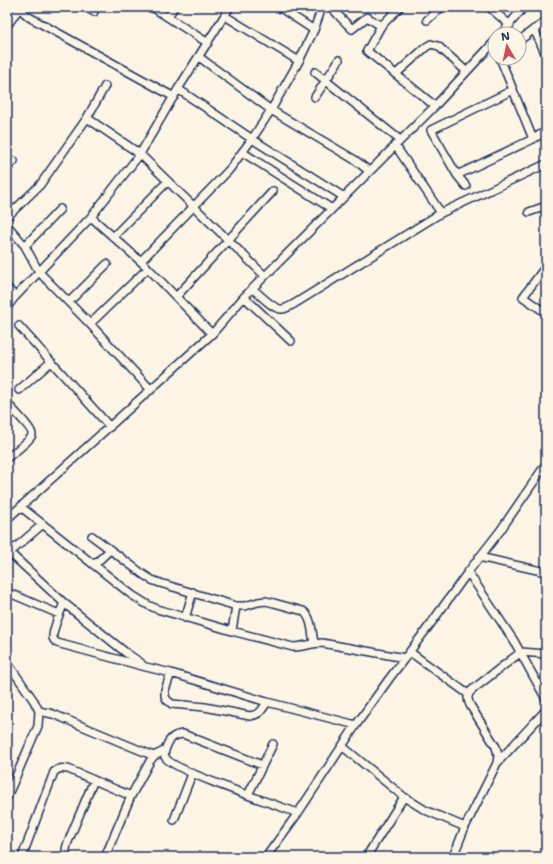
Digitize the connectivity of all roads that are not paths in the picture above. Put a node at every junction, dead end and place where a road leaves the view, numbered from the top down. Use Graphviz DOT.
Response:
graph roads {
  1 [pos="85,7"];
  2 [pos="152,7"];
  3 [pos="174,7"];
  4 [pos="230,7"];
  5 [pos="279,7"];
  6 [pos="322,7"];
  7 [pos="331,7"];
  8 [pos="400,7"];
  9 [pos="442,7"];
  10 [pos="489,7"];
  11 [pos="524,7"];
  12 [pos="20,8"];
  13 [pos="94,12"];
  14 [pos="225,16"];
  15 [pos="168,17"];
  16 [pos="427,20"];
  17 [pos="546,22"];
  18 [pos="510,25"];
  19 [pos="7,26"];
  20 [pos="381,26"];
  21 [pos="534,29"];
  22 [pos="314,30"];
  23 [pos="527,35"];
  24 [pos="208,43"];
  25 [pos="487,50"];
  26 [pos="546,55"];
  27 [pos="199,57"];
  28 [pos="339,60"];
  29 [pos="299,61"];
  30 [pos="503,66"];
  31 [pos="315,72"];
  32 [pos="466,72"];
  33 [pos="396,74"];
  34 [pos="326,81"];
  35 [pos="105,86"];
  36 [pos="178,89"];
  37 [pos="512,90"];
  38 [pos="174,97"];
  39 [pos="315,97"];
  40 [pos="435,106"];
  41 [pos="271,110"];
  42 [pos="88,118"];
  43 [pos="546,131"];
  44 [pos="533,138"];
  45 [pos="252,139"];
  46 [pos="397,143"];
  47 [pos="242,152"];
  48 [pos="140,154"];
  49 [pos="14,161"];
  50 [pos="546,164"];
  51 [pos="7,168"];
  52 [pos="369,171"];
  53 [pos="457,175"];
  54 [pos="168,181"];
  55 [pos="466,186"];
  56 [pos="273,191"];
  57 [pos="344,197"];
  58 [pos="193,206"];
  59 [pos="546,206"];
  60 [pos="60,209"];
  61 [pos="332,209"];
  62 [pos="441,212"];
  63 [pos="529,212"];
  64 [pos="7,217"];
  65 [pos="91,217"];
  66 [pos="7,226"];
  67 [pos="113,237"];
  68 [pos="229,240"];
  69 [pos="24,246"];
  70 [pos="141,261"];
  71 [pos="107,264"];
  72 [pos="546,266"];
  73 [pos="148,268"];
  74 [pos="39,272"];
  75 [pos="265,276"];
  76 [pos="7,287"];
  77 [pos="253,289"];
  78 [pos="15,297"];
  79 [pos="176,297"];
  80 [pos="244,297"];
  81 [pos="69,302"];
  82 [pos="7,307"];
  83 [pos="546,313"];
  84 [pos="90,324"];
  85 [pos="19,326"];
  86 [pos="212,334"];
  87 [pos="291,341"];
  88 [pos="51,362"];
  89 [pos="20,390"];
  90 [pos="151,390"];
  91 [pos="8,406"];
  92 [pos="110,427"];
  93 [pos="7,458"];
  94 [pos="546,464"];
  95 [pos="21,507"];
  96 [pos="7,520"];
  97 [pos="43,524"];
  98 [pos="92,536"];
  99 [pos="110,550"];
  100 [pos="8,554"];
  101 [pos="479,557"];
  102 [pos="94,565"];
  103 [pos="468,572"];
  104 [pos="546,572"];
  105 [pos="7,592"];
  106 [pos="192,592"];
  107 [pos="64,603"];
  108 [pos="236,606"];
  109 [pos="59,614"];
  110 [pos="185,618"];
  111 [pos="232,631"];
  112 [pos="314,643"];
  113 [pos="521,652"];
  114 [pos="546,654"];
  115 [pos="407,655"];
  116 [pos="7,662"];
  117 [pos="146,667"];
  118 [pos="171,673"];
  119 [pos="468,694"];
  120 [pos="546,699"];
  121 [pos="267,702"];
  122 [pos="546,710"];
  123 [pos="39,711"];
  124 [pos="356,725"];
  125 [pos="273,744"];
  126 [pos="342,746"];
  127 [pos="164,751"];
  128 [pos="154,756"];
  129 [pos="497,763"];
  130 [pos="262,766"];
  131 [pos="192,774"];
  132 [pos="94,780"];
  133 [pos="248,795"];
  134 [pos="131,796"];
  135 [pos="404,796"];
  136 [pos="7,797"];
  137 [pos="298,813"];
  138 [pos="174,820"];
  139 [pos="466,827"];
  140 [pos="108,856"];
  141 [pos="22,857"];
  142 [pos="67,857"];
  143 [pos="266,857"];
  144 [pos="366,857"];
  145 [pos="453,857"];
  1 -- 13 [label="street"];
  2 -- 15 [label="street"];
  3 -- 15 [label="street"];
  4 -- 14 [label="street"];
  5 -- 22 [label="street"];
  6 -- 22 [label="street"];
  7 -- 20 [label="street"];
  8 -- 20 [label="street"];
  9 -- 16 [label="street"];
  10 -- 18 [label="street"];
  11 -- 18 [label="street"];
  12 -- 19 [label="street"];
  12 -- 38 [label="street"];
  14 -- 24 [label="street"];
  14 -- 29 [label="street"];
  15 -- 24 [label="street"];
  17 -- 21 [label="street"];
  20 -- 33 [label="street"];
  21 -- 23 [label="street"];
  21 -- 26 [label="street"];
  22 -- 29 [label="street"];
  24 -- 27 [label="street"];
  25 -- 32 [label="street"];
  27 -- 36 [label="street"];
  27 -- 41 [label="street"];
  28 -- 34 [label="street"];
  29 -- 41 [label="street"];
  30 -- 37 [label="street"];
  31 -- 34 [label="street"];
  32 -- 33 [label="street"];
  32 -- 40 [label="street"];
  33 -- 40 [label="street"];
  34 -- 39 [label="street"];
  34 -- 46 [label="street"];
  35 -- 42 [label="street"];
  36 -- 38 [label="street"];
  36 -- 45 [label="street"];
  37 -- 44 [label="street"];
  37 -- 53 [label="street"];
  38 -- 48 [label="street"];
  40 -- 46 [label="street"];
  41 -- 45 [label="street"];
  41 -- 52 [label="street"];
  42 -- 48 [label="street"];
  42 -- 64 [label="street"];
  43 -- 44 [label="street"];
  44 -- 53 [label="street"];
  45 -- 47 [label="street"];
  45 -- 57 [label="street"];
  46 -- 52 [label="street"];
  46 -- 62 [label="street"];
  47 -- 58 [label="street"];
  47 -- 61 [label="street"];
  48 -- 54 [label="street"];
  48 -- 65 [label="street"];
  49 -- 51 [label="street"];
  50 -- 62 [label="street"];
  52 -- 57 [label="street"];
  53 -- 55 [label="street"];
  54 -- 58 [label="street"];
  54 -- 67 [label="street"];
  56 -- 68 [label="street"];
  57 -- 61 [label="street"];
  58 -- 68 [label="street"];
  58 -- 70 [label="street"];
  59 -- 63 [label="street"];
  60 -- 69 [label="street"];
  61 -- 75 [label="street"];
  62 -- 77 [label="street"];
  65 -- 67 [label="street"];
  65 -- 74 [label="street"];
  66 -- 69 [label="street"];
  67 -- 70 [label="street"];
  68 -- 75 [label="street"];
  68 -- 79 [label="street"];
  69 -- 74 [label="street"];
  70 -- 73 [label="street"];
  71 -- 81 [label="street"];
  72 -- 83 [label="street"];
  73 -- 79 [label="street"];
  73 -- 84 [label="street"];
  74 -- 78 [label="street"];
  74 -- 81 [label="street"];
  75 -- 77 [label="street"];
  76 -- 78 [label="street"];
  77 -- 80 [label="street"];
  78 -- 82 [label="street"];
  79 -- 86 [label="street"];
  80 -- 86 [label="street"];
  80 -- 87 [label="street"];
  81 -- 84 [label="street"];
  84 -- 90 [label="street"];
  85 -- 88 [label="street"];
  86 -- 90 [label="street"];
  88 -- 89 [label="street"];
  88 -- 92 [label="street"];
  90 -- 92 [label="street"];
  91 -- 93 [label="street"];
  92 -- 95 [label="street"];
  94 -- 101 [label="street"];
  95 -- 96 [label="street"];
  95 -- 97 [label="street"];
  97 -- 100 [label="street"];
  97 -- 102 [label="street"];
  98 -- 99 [label="street"];
  99 -- 102 [label="street"];
  99 -- 106 [label="street"];
  100 -- 107 [label="street"];
  101 -- 103 [label="street"];
  101 -- 104 [label="street"];
  102 -- 110 [label="street"];
  103 -- 113 [label="street"];
  103 -- 115 [label="street"];
  105 -- 109 [label="street"];
  106 -- 108 [label="street"];
  106 -- 110 [label="street"];
  107 -- 109 [label="street"];
  107 -- 117 [label="street"];
  108 -- 111 [label="street"];
  108 -- 112 [label="street"];
  109 -- 117 [label="street"];
  110 -- 111 [label="street"];
  111 -- 112 [label="street"];
  112 -- 115 [label="street"];
  113 -- 114 [label="street"];
  113 -- 119 [label="street"];
  113 -- 120 [label="street"];
  115 -- 119 [label="street"];
  115 -- 124 [label="street"];
  116 -- 123 [label="street"];
  117 -- 118 [label="street"];
  118 -- 121 [label="street"];
  118 -- 121 [label="street"];
  119 -- 129 [label="street"];
  121 -- 124 [label="street"];
  122 -- 129 [label="street"];
  123 -- 128 [label="street"];
  123 -- 136 [label="street"];
  124 -- 126 [label="street"];
  125 -- 130 [label="street"];
  126 -- 135 [label="street"];
  126 -- 137 [label="street"];
  127 -- 128 [label="street"];
  127 -- 130 [label="street"];
  127 -- 131 [label="street"];
  128 -- 134 [label="street"];
  129 -- 139 [label="street"];
  130 -- 133 [label="street"];
  131 -- 133 [label="street"];
  131 -- 138 [label="street"];
  132 -- 134 [label="street"];
  132 -- 141 [label="street"];
  132 -- 142 [label="street"];
  133 -- 137 [label="street"];
  134 -- 140 [label="street"];
  135 -- 139 [label="street"];
  135 -- 144 [label="street"];
  137 -- 143 [label="street"];
  139 -- 145 [label="street"];
}
